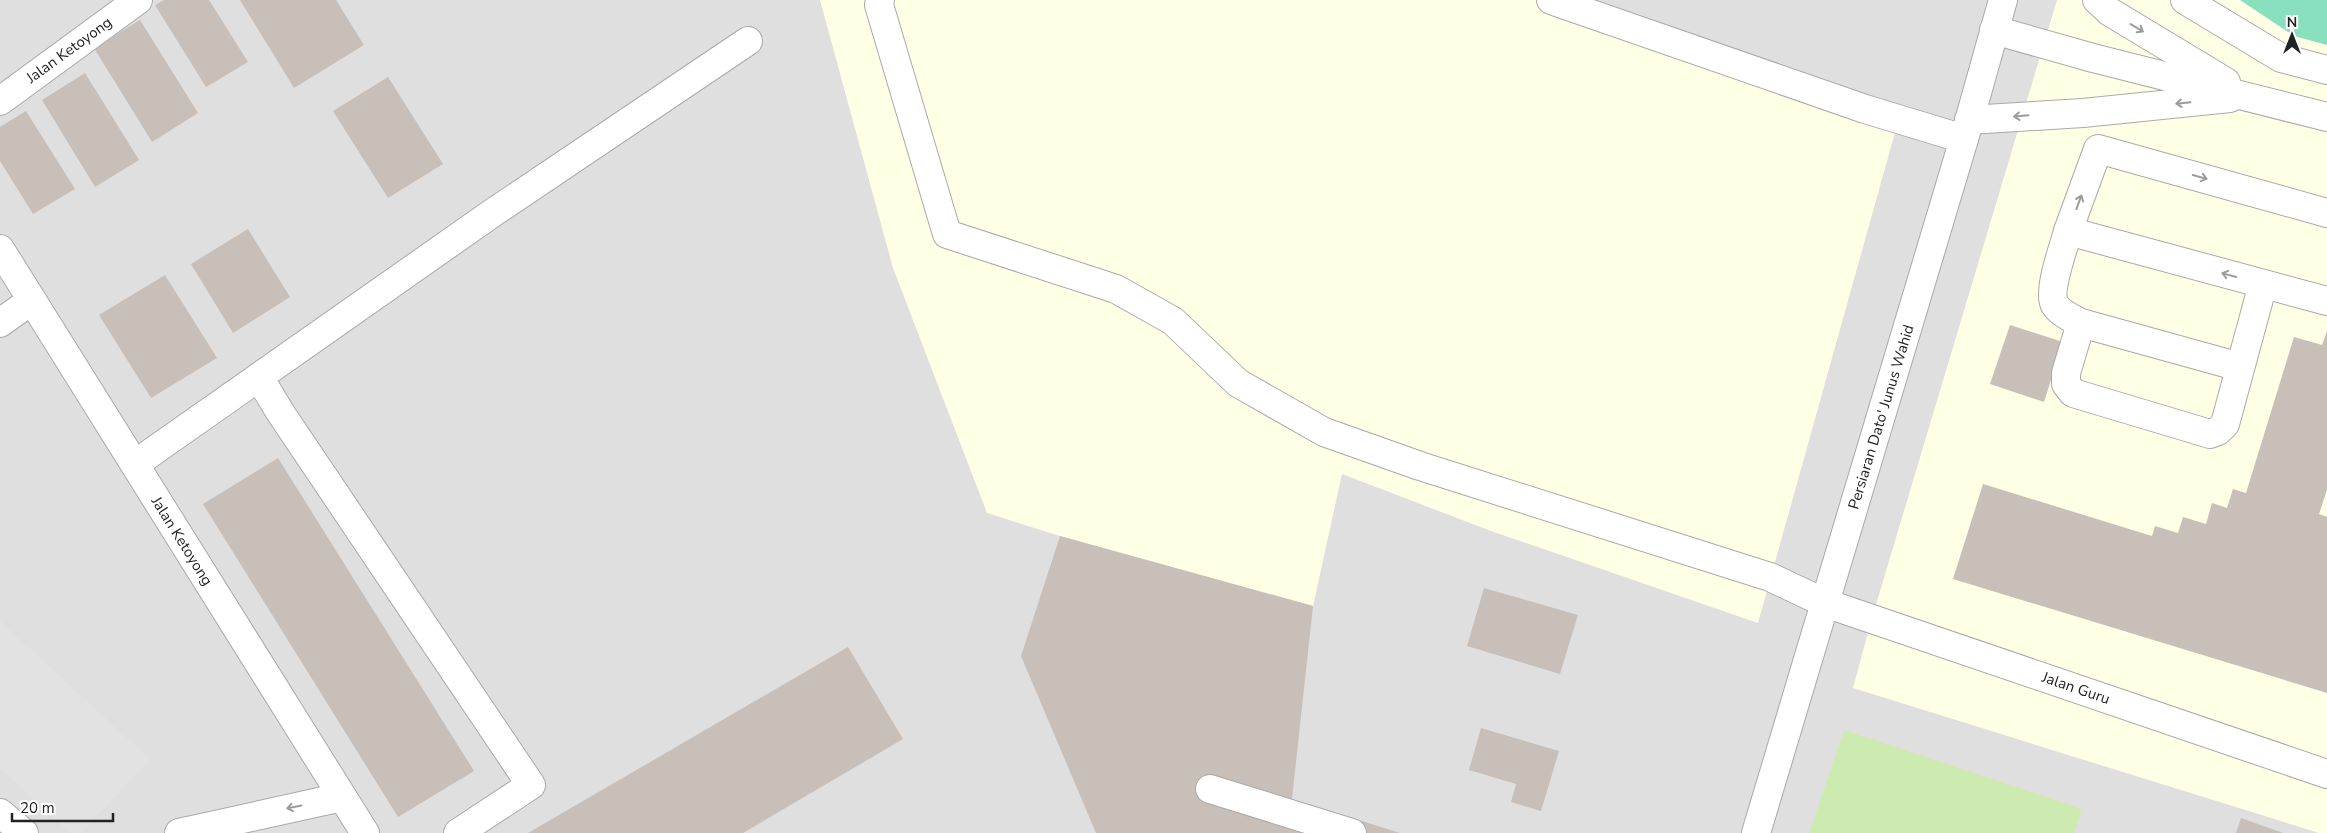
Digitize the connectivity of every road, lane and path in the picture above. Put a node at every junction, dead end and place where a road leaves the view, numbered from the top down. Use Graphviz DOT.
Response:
graph roads {
  1 [pos="138,0"];
  2 [pos="880,0"];
  3 [pos="1551,0"];
  4 [pos="2003,0"];
  5 [pos="2097,0"];
  6 [pos="2185,0"];
  7 [pos="1994,30"];
  8 [pos="748,42"];
  9 [pos="2327,70"];
  10 [pos="2249,96"];
  11 [pos="0,101"];
  12 [pos="2327,117"];
  13 [pos="1966,129"];
  14 [pos="2327,213"];
  15 [pos="2068,231"];
  16 [pos="0,249"];
  17 [pos="2263,284"];
  18 [pos="32,300"];
  19 [pos="2327,301"];
  20 [pos="0,323"];
  21 [pos="2081,323"];
  22 [pos="2240,367"];
  23 [pos="259,377"];
  24 [pos="134,464"];
  25 [pos="1825,603"];
  26 [pos="2327,774"];
  27 [pos="1210,789"];
  28 [pos="342,797"];
  29 [pos="0,813"];
  30 [pos="24,833"];
  31 [pos="179,833"];
  32 [pos="365,833"];
  33 [pos="458,833"];
  34 [pos="1352,833"];
  35 [pos="1756,833"];
  1 -- 11 [label="street, Jalan Ketoyong"];
  2 -- 25 [label="street, Jalan Guru"];
  3 -- 13 [label="street"];
  4 -- 7 [label="street, Persiaran Dato' Junus Wahid"];
  5 -- 10 [label="street, one-way"];
  6 -- 9 [label="street"];
  7 -- 10 [label="street"];
  7 -- 13 [label="street, Persiaran Dato' Junus Wahid"];
  8 -- 23 [label="street"];
  10 -- 12 [label="street"];
  10 -- 13 [label="street, one-way"];
  13 -- 25 [label="street, Persiaran Dato' Junus Wahid"];
  15 -- 14 [label="street, one-way"];
  17 -- 15 [label="street, one-way"];
  15 -- 21 [label="street"];
  16 -- 18 [label="street, Jalan Ketoyong"];
  17 -- 19 [label="street"];
  17 -- 22 [label="street"];
  18 -- 20 [label="street"];
  18 -- 24 [label="street, Jalan Ketoyong"];
  21 -- 22 [label="street"];
  21 -- 22 [label="street"];
  23 -- 24 [label="street"];
  23 -- 33 [label="street"];
  24 -- 28 [label="street, Jalan Ketoyong"];
  25 -- 26 [label="street, Jalan Guru"];
  25 -- 35 [label="street, Persiaran Dato' Junus Wahid"];
  27 -- 34 [label="street"];
  28 -- 31 [label="street, one-way"];
  28 -- 32 [label="street, Jalan Ketoyong"];
  29 -- 30 [label="street"];
}
